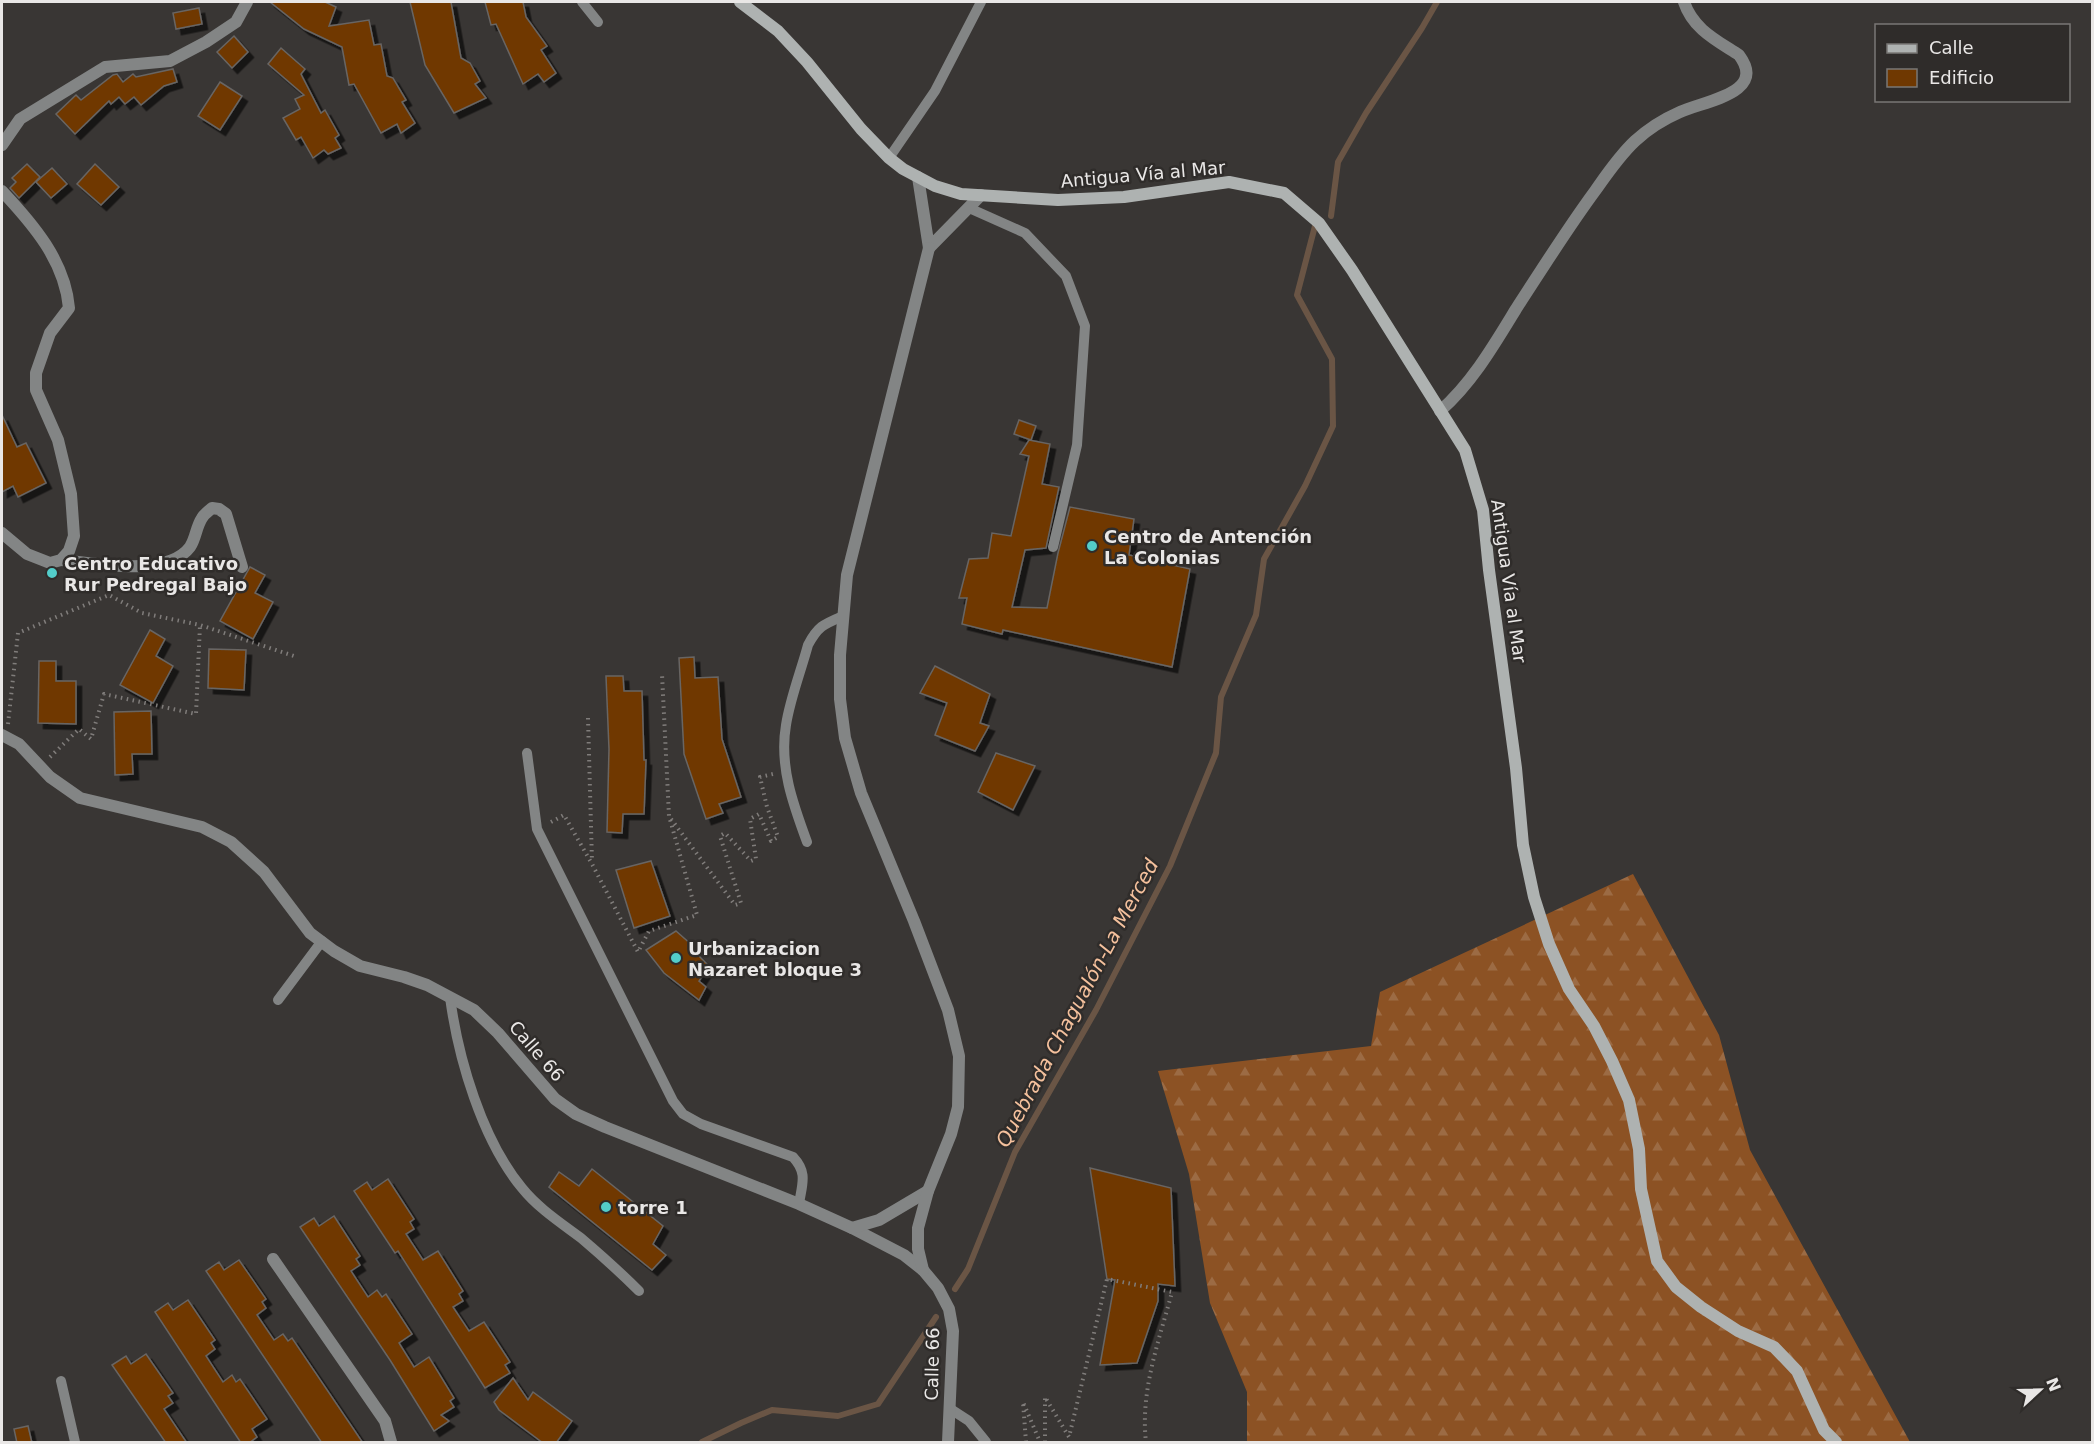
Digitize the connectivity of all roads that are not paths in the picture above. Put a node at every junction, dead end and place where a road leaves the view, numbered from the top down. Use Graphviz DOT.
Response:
graph roads {
  1 [pos="247,2"];
  2 [pos="582,2"];
  3 [pos="740,2"];
  4 [pos="981,2"];
  5 [pos="1684,2"];
  6 [pos="598,22"];
  7 [pos="2,146"];
  8 [pos="889,158"];
  9 [pos="918,177"];
  10 [pos="2,191"];
  11 [pos="981,195"];
  12 [pos="969,208"];
  13 [pos="929,248"];
  14 [pos="1440,411"];
  15 [pos="2,533"];
  16 [pos="1053,547"];
  17 [pos="61,560"];
  18 [pos="242,567"];
  19 [pos="843,616"];
  20 [pos="4,736"];
  21 [pos="527,753"];
  22 [pos="807,842"];
  23 [pos="322,942"];
  24 [pos="450,997"];
  25 [pos="278,1000"];
  26 [pos="928,1191"];
  27 [pos="799,1204"];
  28 [pos="852,1228"];
  29 [pos="273,1259"];
  30 [pos="923,1270"];
  31 [pos="639,1290"];
  32 [pos="61,1381"];
  33 [pos="949,1408"];
  34 [pos="75,1443"];
  35 [pos="391,1443"];
  36 [pos="948,1443"];
  37 [pos="986,1443"];
  38 [pos="1836,1443"];
  1 -- 7 [label="street"];
  2 -- 6 [label="lane"];
  3 -- 8 [label="main road, Antigua Vía al Mar"];
  4 -- 8 [label="lane"];
  5 -- 14 [label="street"];
  8 -- 9 [label="main road, Antigua Vía al Mar"];
  9 -- 11 [label="main road, Antigua Vía al Mar"];
  9 -- 13 [label="street"];
  10 -- 17 [label="street"];
  11 -- 12 [label="street"];
  11 -- 14 [label="main road, Antigua Vía al Mar"];
  12 -- 13 [label="street"];
  12 -- 16 [label="lane"];
  13 -- 19 [label="street"];
  14 -- 38 [label="main road, Antigua Vía al Mar"];
  15 -- 17 [label="street"];
  17 -- 18 [label="street"];
  19 -- 22 [label="lane"];
  19 -- 26 [label="street"];
  20 -- 23 [label="street, Calle 66"];
  21 -- 27 [label="lane"];
  23 -- 24 [label="street, Calle 66"];
  23 -- 25 [label="lane"];
  24 -- 27 [label="street, Calle 66"];
  24 -- 31 [label="lane"];
  26 -- 28 [label="street"];
  26 -- 30 [label="street"];
  27 -- 28 [label="street, Calle 66"];
  28 -- 30 [label="street, Calle 66"];
  29 -- 35 [label="street"];
  30 -- 33 [label="street, Calle 66"];
  32 -- 34 [label="lane"];
  33 -- 36 [label="street, Calle 66"];
  33 -- 37 [label="lane"];
}
